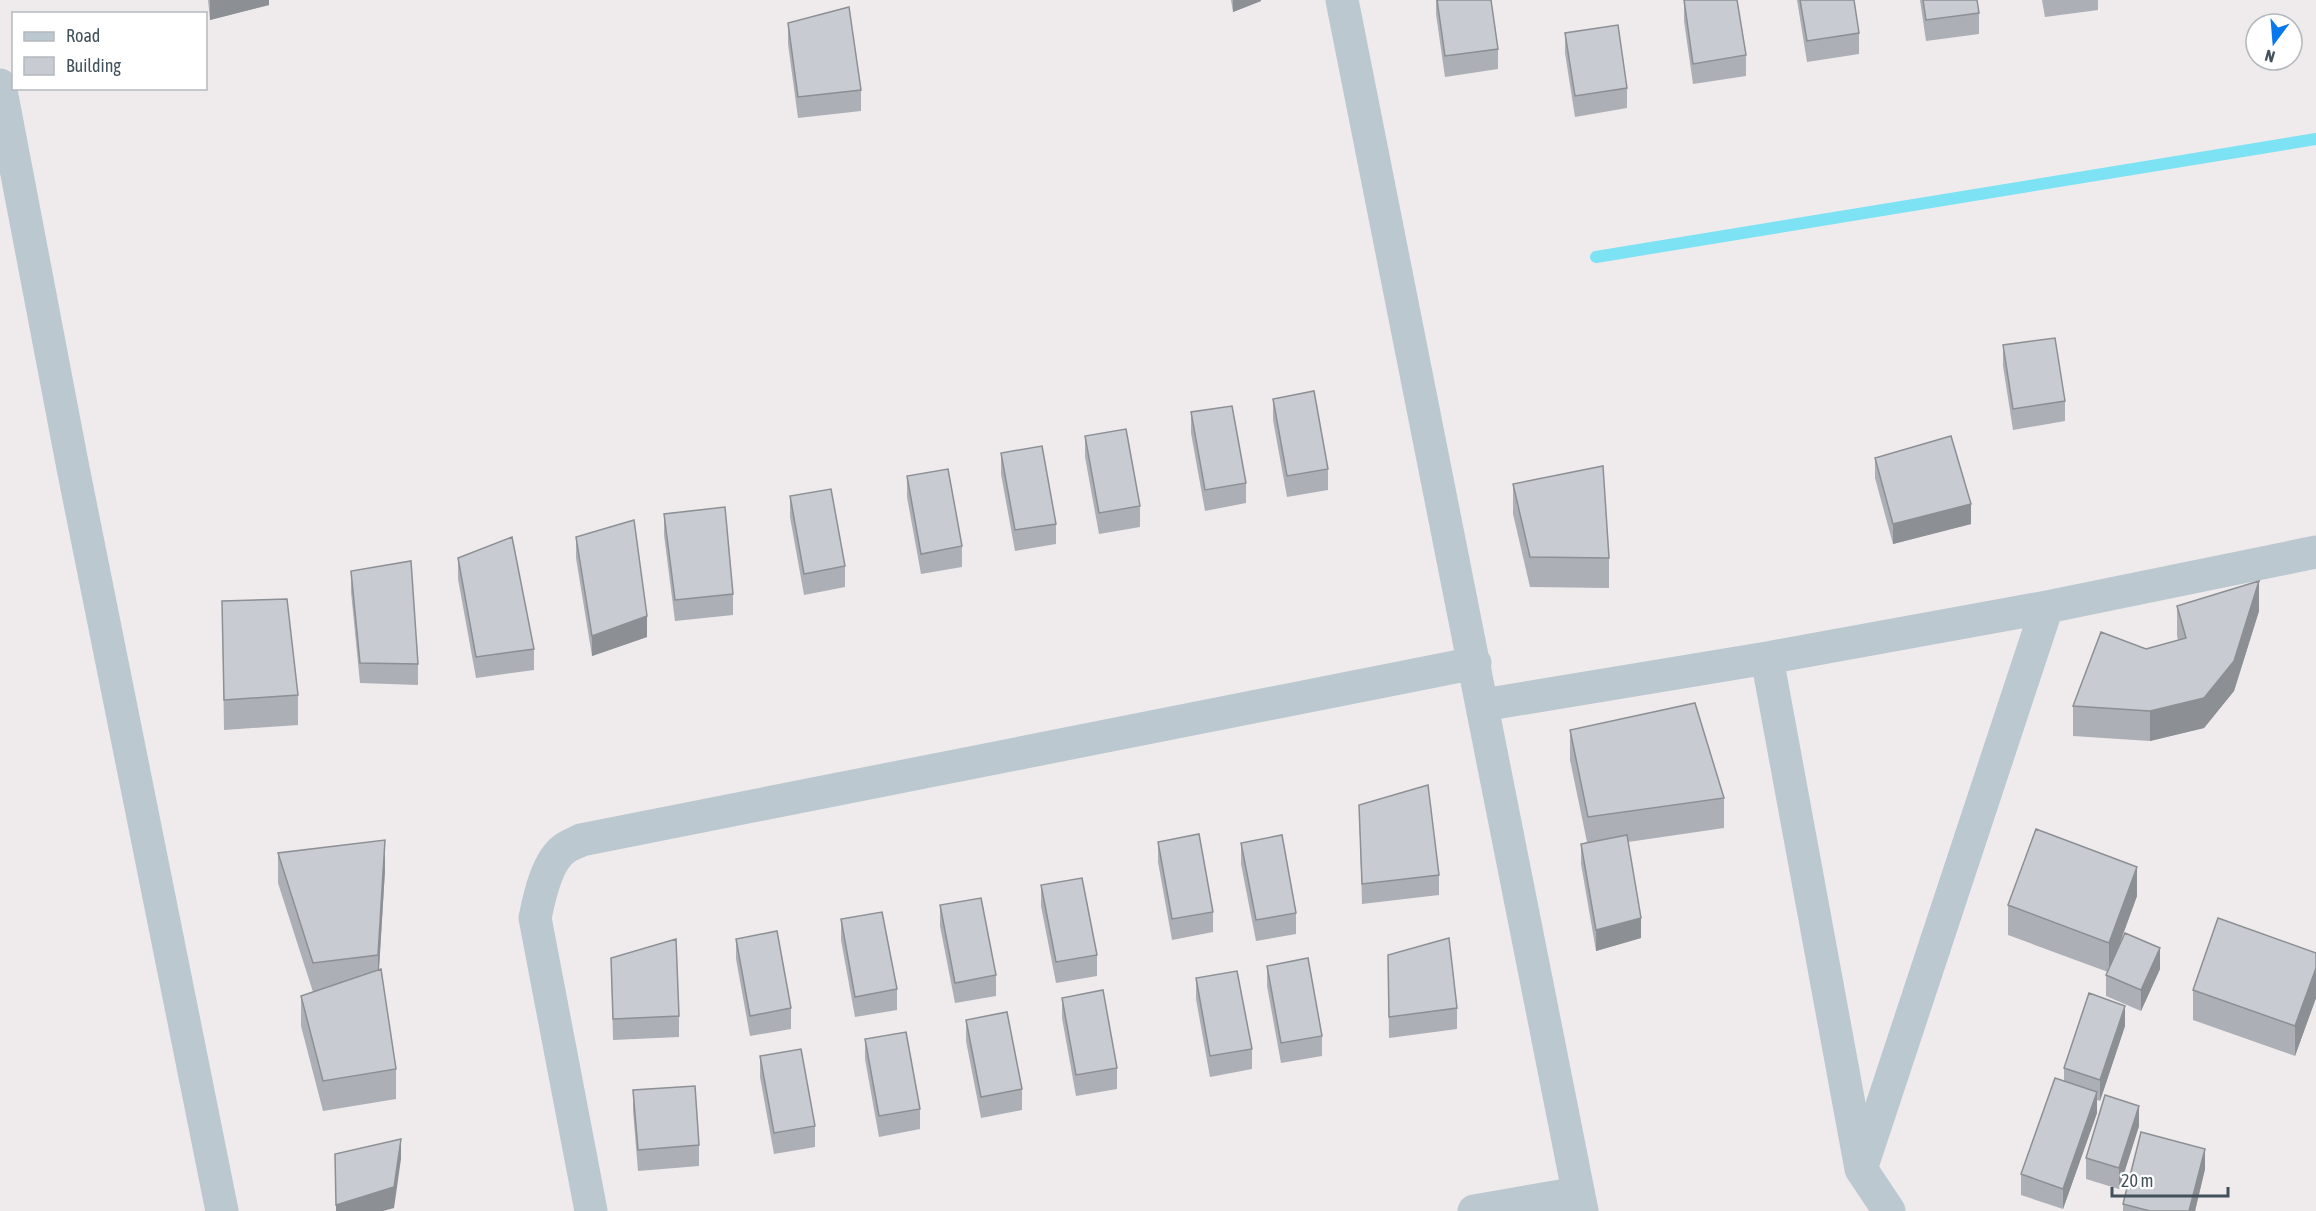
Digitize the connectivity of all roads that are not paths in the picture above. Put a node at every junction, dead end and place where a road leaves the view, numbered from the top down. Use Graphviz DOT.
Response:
graph roads {
  1 [pos="1342,0"];
  2 [pos="0,85"];
  3 [pos="2316,552"];
  4 [pos="2047,607"];
  5 [pos="1767,658"];
  6 [pos="1475,663"];
  7 [pos="1483,705"];
  8 [pos="1861,1169"];
  9 [pos="1580,1202"];
  10 [pos="222,1211"];
  11 [pos="591,1211"];
  12 [pos="1474,1211"];
  13 [pos="1889,1211"];
  1 -- 6 [label="street"];
  2 -- 10 [label="street"];
  3 -- 4 [label="street"];
  4 -- 5 [label="street"];
  4 -- 8 [label="street"];
  5 -- 7 [label="street"];
  5 -- 8 [label="street"];
  6 -- 7 [label="street"];
  6 -- 11 [label="street"];
  7 -- 9 [label="street"];
  8 -- 13 [label="street"];
  9 -- 12 [label="street"];
}
